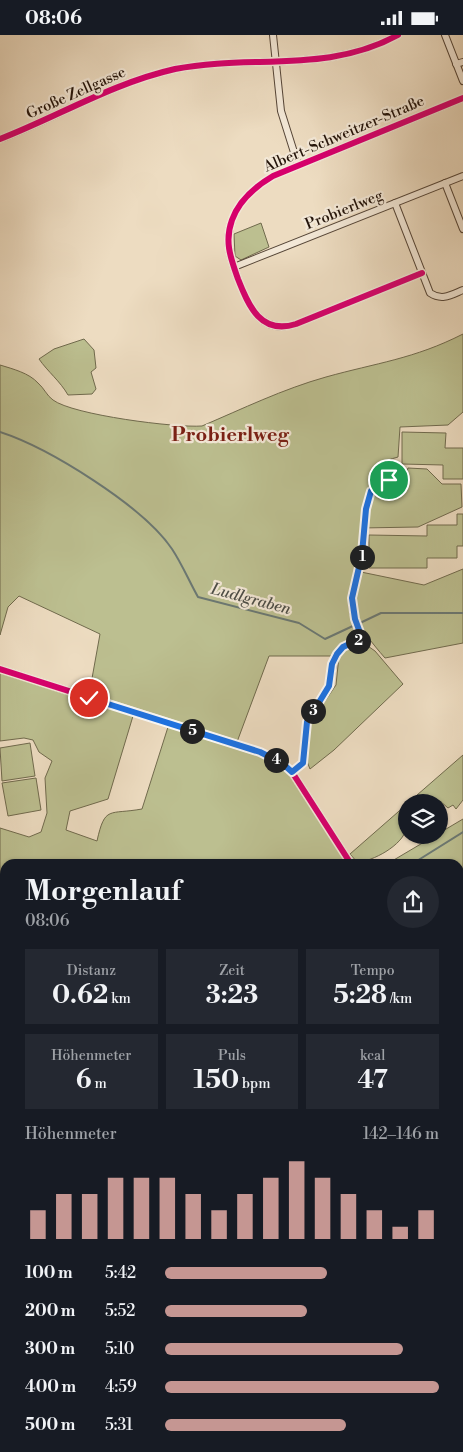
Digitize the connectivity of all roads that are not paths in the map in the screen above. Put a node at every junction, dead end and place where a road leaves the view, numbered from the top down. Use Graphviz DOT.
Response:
graph roads {
  1 [pos="273,35"];
  2 [pos="398,35"];
  3 [pos="445,35"];
  4 [pos="463,61"];
  5 [pos="275,63"];
  6 [pos="456,64"];
  7 [pos="463,81"];
  8 [pos="463,97"];
  9 [pos="0,139"];
  10 [pos="298,165"];
  11 [pos="463,176"];
  12 [pos="445,183"];
  13 [pos="395,203"];
  14 [pos="463,229"];
  15 [pos="234,267"];
  16 [pos="422,273"];
  17 [pos="463,290"];
  18 [pos="389,480"];
  19 [pos="0,669"];
  20 [pos="292,772"];
  21 [pos="348,859"];
  1 -- 5 [label="street"];
  2 -- 5 [label="street, Große Zellgasse"];
  3 -- 6 [label="street"];
  4 -- 6 [label="street"];
  5 -- 9 [label="street, Große Zellgasse"];
  5 -- 10 [label="street"];
  6 -- 7 [label="street"];
  8 -- 10 [label="street, Albert-Schweitzer-Straße"];
  10 -- 15 [label="street, Albert-Schweitzer-Straße"];
  11 -- 12 [label="street, Probierlweg"];
  12 -- 13 [label="street, Probierlweg"];
  12 -- 14 [label="street"];
  13 -- 15 [label="street, Probierlweg"];
  13 -- 16 [label="street"];
  15 -- 16 [label="street, Albert-Schweitzer-Straße"];
  16 -- 17 [label="street"];
  18 -- 20 [label="street"];
  19 -- 20 [label="street"];
  20 -- 21 [label="street"];
}
